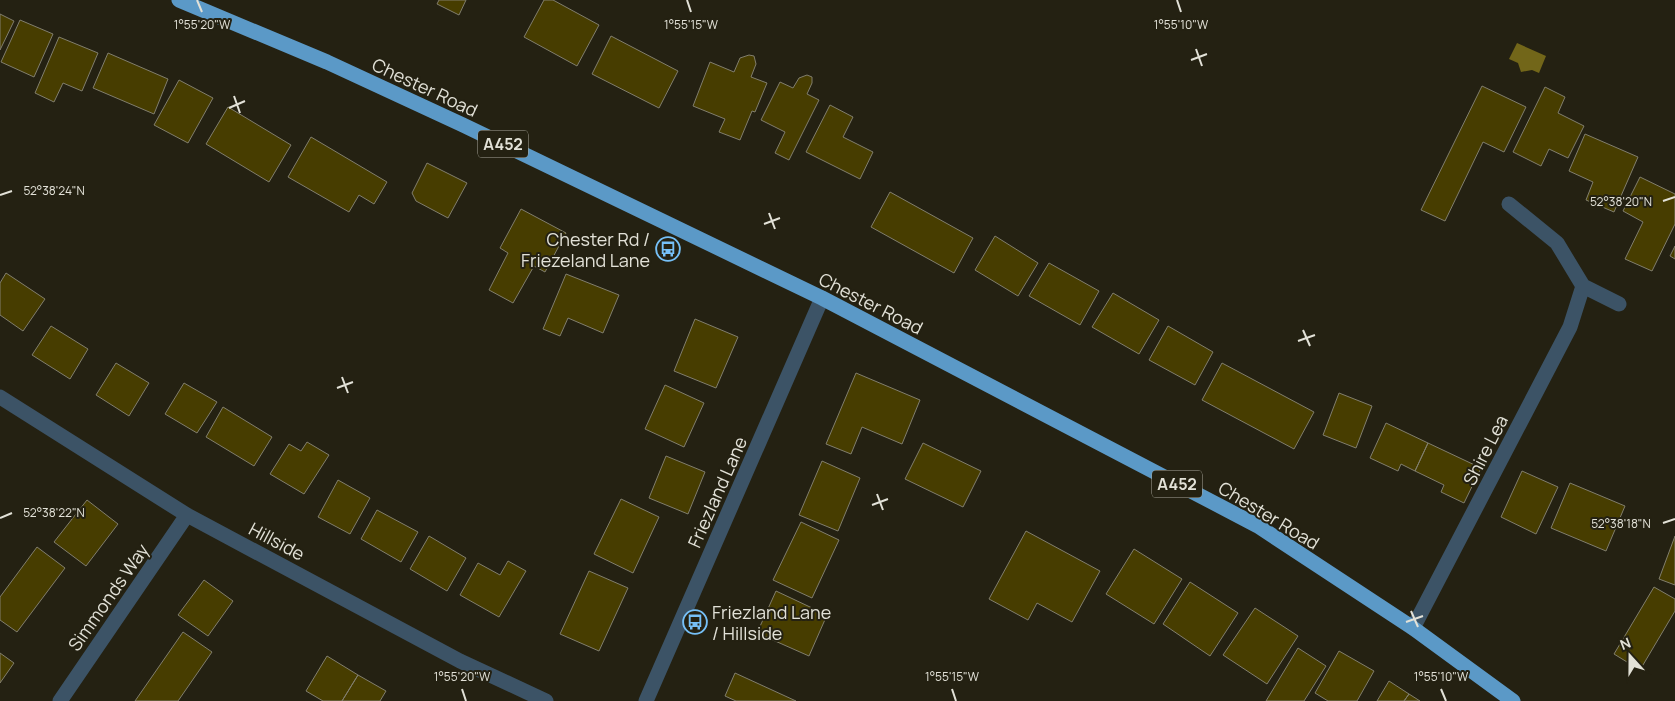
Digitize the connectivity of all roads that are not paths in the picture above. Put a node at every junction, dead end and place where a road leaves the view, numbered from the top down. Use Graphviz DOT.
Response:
graph roads {
  1 [pos="179,0"];
  2 [pos="1509,204"];
  3 [pos="1583,286"];
  4 [pos="822,298"];
  5 [pos="1619,304"];
  6 [pos="0,397"];
  7 [pos="188,515"];
  8 [pos="1413,628"];
  9 [pos="60,701"];
  10 [pos="546,701"];
  11 [pos="646,701"];
  12 [pos="1513,701"];
  1 -- 4 [label="highway, Chester Road / A452"];
  2 -- 3 [label="street"];
  3 -- 5 [label="street"];
  3 -- 8 [label="street, Shire Lea"];
  4 -- 8 [label="highway, Chester Road / A452"];
  4 -- 11 [label="street, Friezland Lane"];
  6 -- 7 [label="street, Hillside"];
  7 -- 9 [label="street, Simmonds Way"];
  7 -- 10 [label="street, Hillside"];
  8 -- 12 [label="highway, Chester Road / A452"];
}
